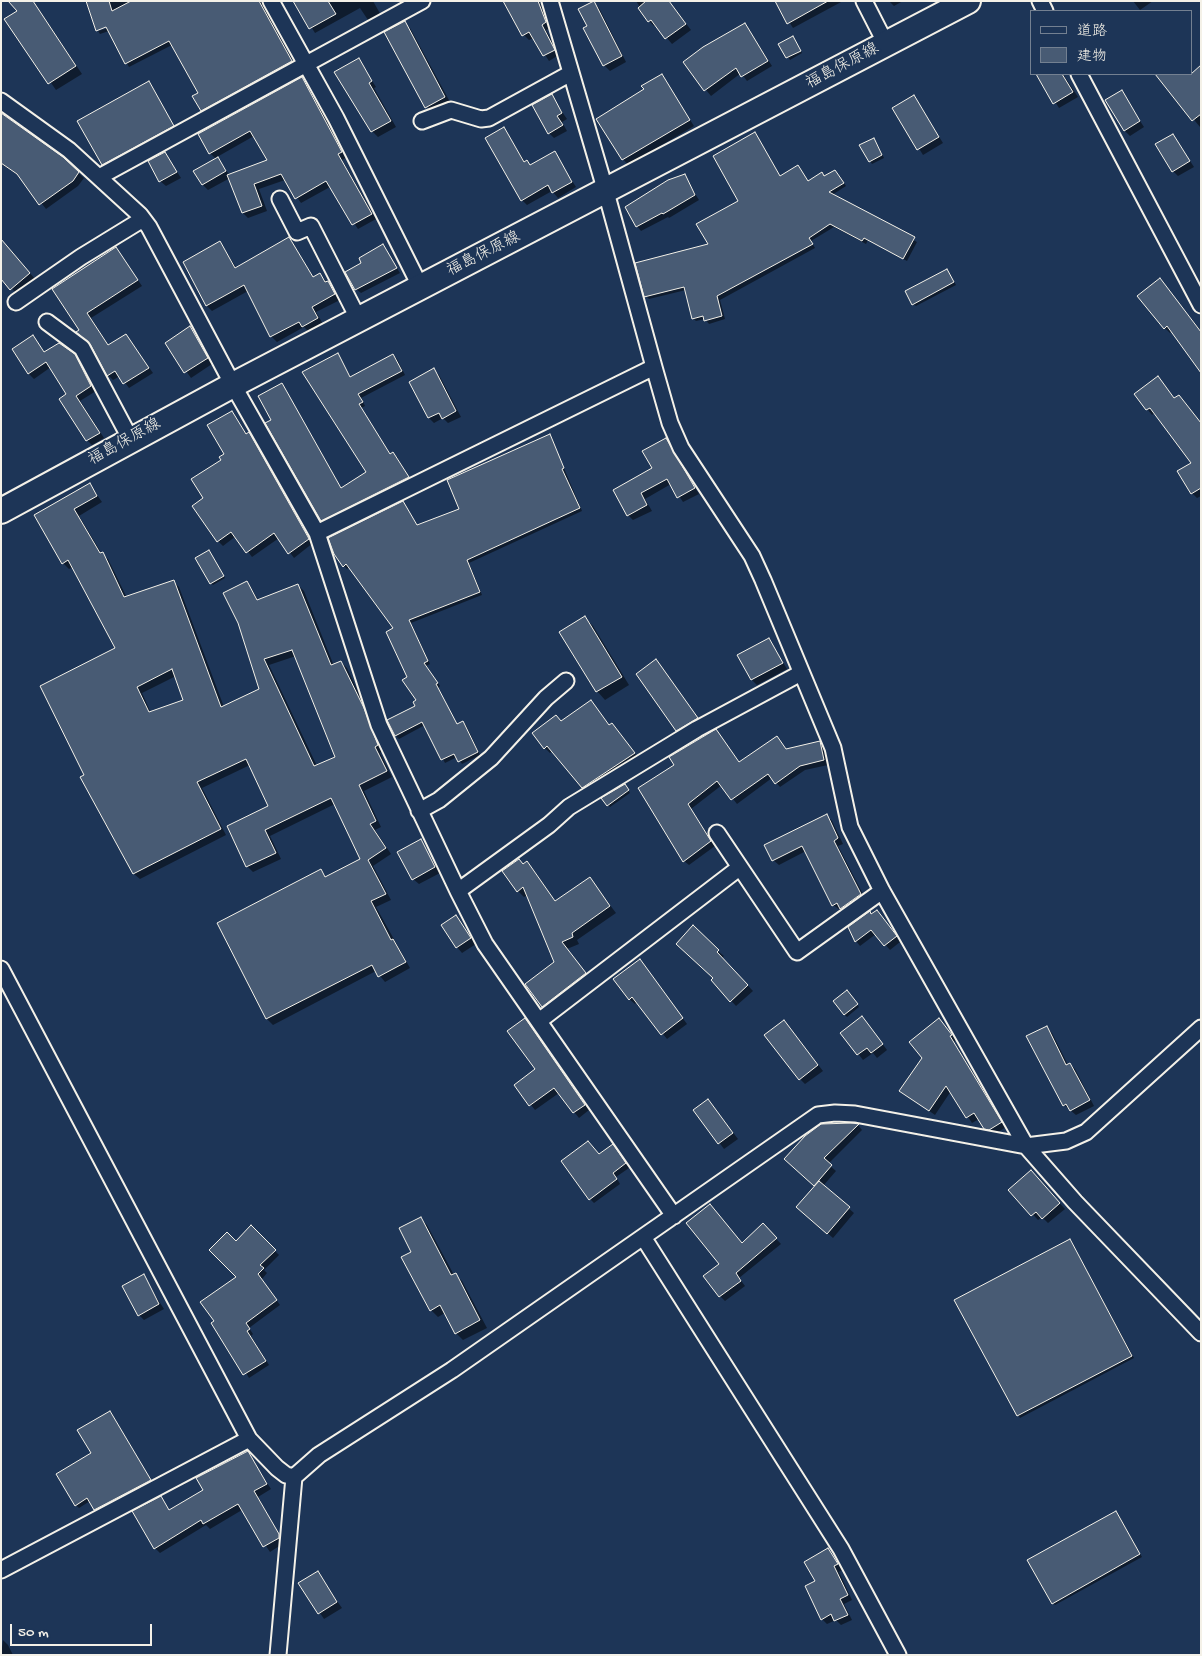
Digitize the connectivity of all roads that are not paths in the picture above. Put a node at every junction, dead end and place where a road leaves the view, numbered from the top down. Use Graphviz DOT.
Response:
graph roads {
  1 [pos="270,1"];
  2 [pos="422,1"];
  3 [pos="550,1"];
  4 [pos="864,1"];
  5 [pos="968,1"];
  6 [pos="886,44"];
  7 [pos="306,66"];
  8 [pos="571,73"];
  9 [pos="1080,75"];
  10 [pos="1,101"];
  11 [pos="422,121"];
  12 [pos="98,177"];
  13 [pos="606,192"];
  14 [pos="280,199"];
  15 [pos="143,219"];
  16 [pos="421,288"];
  17 [pos="16,302"];
  18 [pos="1201,305"];
  19 [pos="359,320"];
  20 [pos="47,322"];
  21 [pos="654,367"];
  22 [pos="233,385"];
  23 [pos="131,440"];
  24 [pos="1,511"];
  25 [pos="317,533"];
  26 [pos="801,673"];
  27 [pos="566,681"];
  28 [pos="420,811"];
  29 [pos="717,833"];
  30 [pos="739,868"];
  31 [pos="882,890"];
  32 [pos="458,891"];
  33 [pos="1,969"];
  34 [pos="539,1021"];
  35 [pos="1201,1028"];
  36 [pos="1026,1146"];
  37 [pos="674,1216"];
  38 [pos="643,1237"];
  39 [pos="1201,1333"];
  40 [pos="249,1439"];
  41 [pos="294,1477"];
  42 [pos="1,1570"];
  43 [pos="278,1655"];
  44 [pos="898,1655"];
  1 -- 7 [label="street"];
  2 -- 7 [label="street"];
  3 -- 8 [label="street"];
  4 -- 6 [label="street"];
  5 -- 6 [label="main road, 福島保原線"];
  6 -- 13 [label="main road, 福島保原線"];
  7 -- 12 [label="street"];
  7 -- 16 [label="street"];
  8 -- 11 [label="street"];
  8 -- 13 [label="street"];
  9 -- 18 [label="street"];
  10 -- 12 [label="street"];
  12 -- 15 [label="street"];
  13 -- 16 [label="main road, 福島保原線"];
  13 -- 21 [label="street"];
  14 -- 19 [label="street"];
  15 -- 17 [label="street"];
  15 -- 22 [label="street"];
  16 -- 19 [label="main road, 福島保原線"];
  19 -- 22 [label="main road, 福島保原線"];
  20 -- 23 [label="street"];
  21 -- 25 [label="street"];
  21 -- 26 [label="street"];
  22 -- 23 [label="main road, 福島保原線"];
  22 -- 25 [label="street"];
  23 -- 24 [label="main road, 福島保原線"];
  25 -- 28 [label="street"];
  26 -- 31 [label="street"];
  26 -- 32 [label="street"];
  27 -- 28 [label="street"];
  28 -- 32 [label="street"];
  29 -- 30 [label="street"];
  30 -- 31 [label="street"];
  30 -- 34 [label="street"];
  31 -- 36 [label="street"];
  32 -- 34 [label="street"];
  33 -- 40 [label="street"];
  34 -- 37 [label="street"];
  35 -- 36 [label="street"];
  36 -- 37 [label="street"];
  36 -- 39 [label="street"];
  37 -- 38 [label="street"];
  38 -- 41 [label="street"];
  38 -- 44 [label="street"];
  40 -- 41 [label="street"];
  40 -- 42 [label="street"];
  41 -- 43 [label="street"];
}
